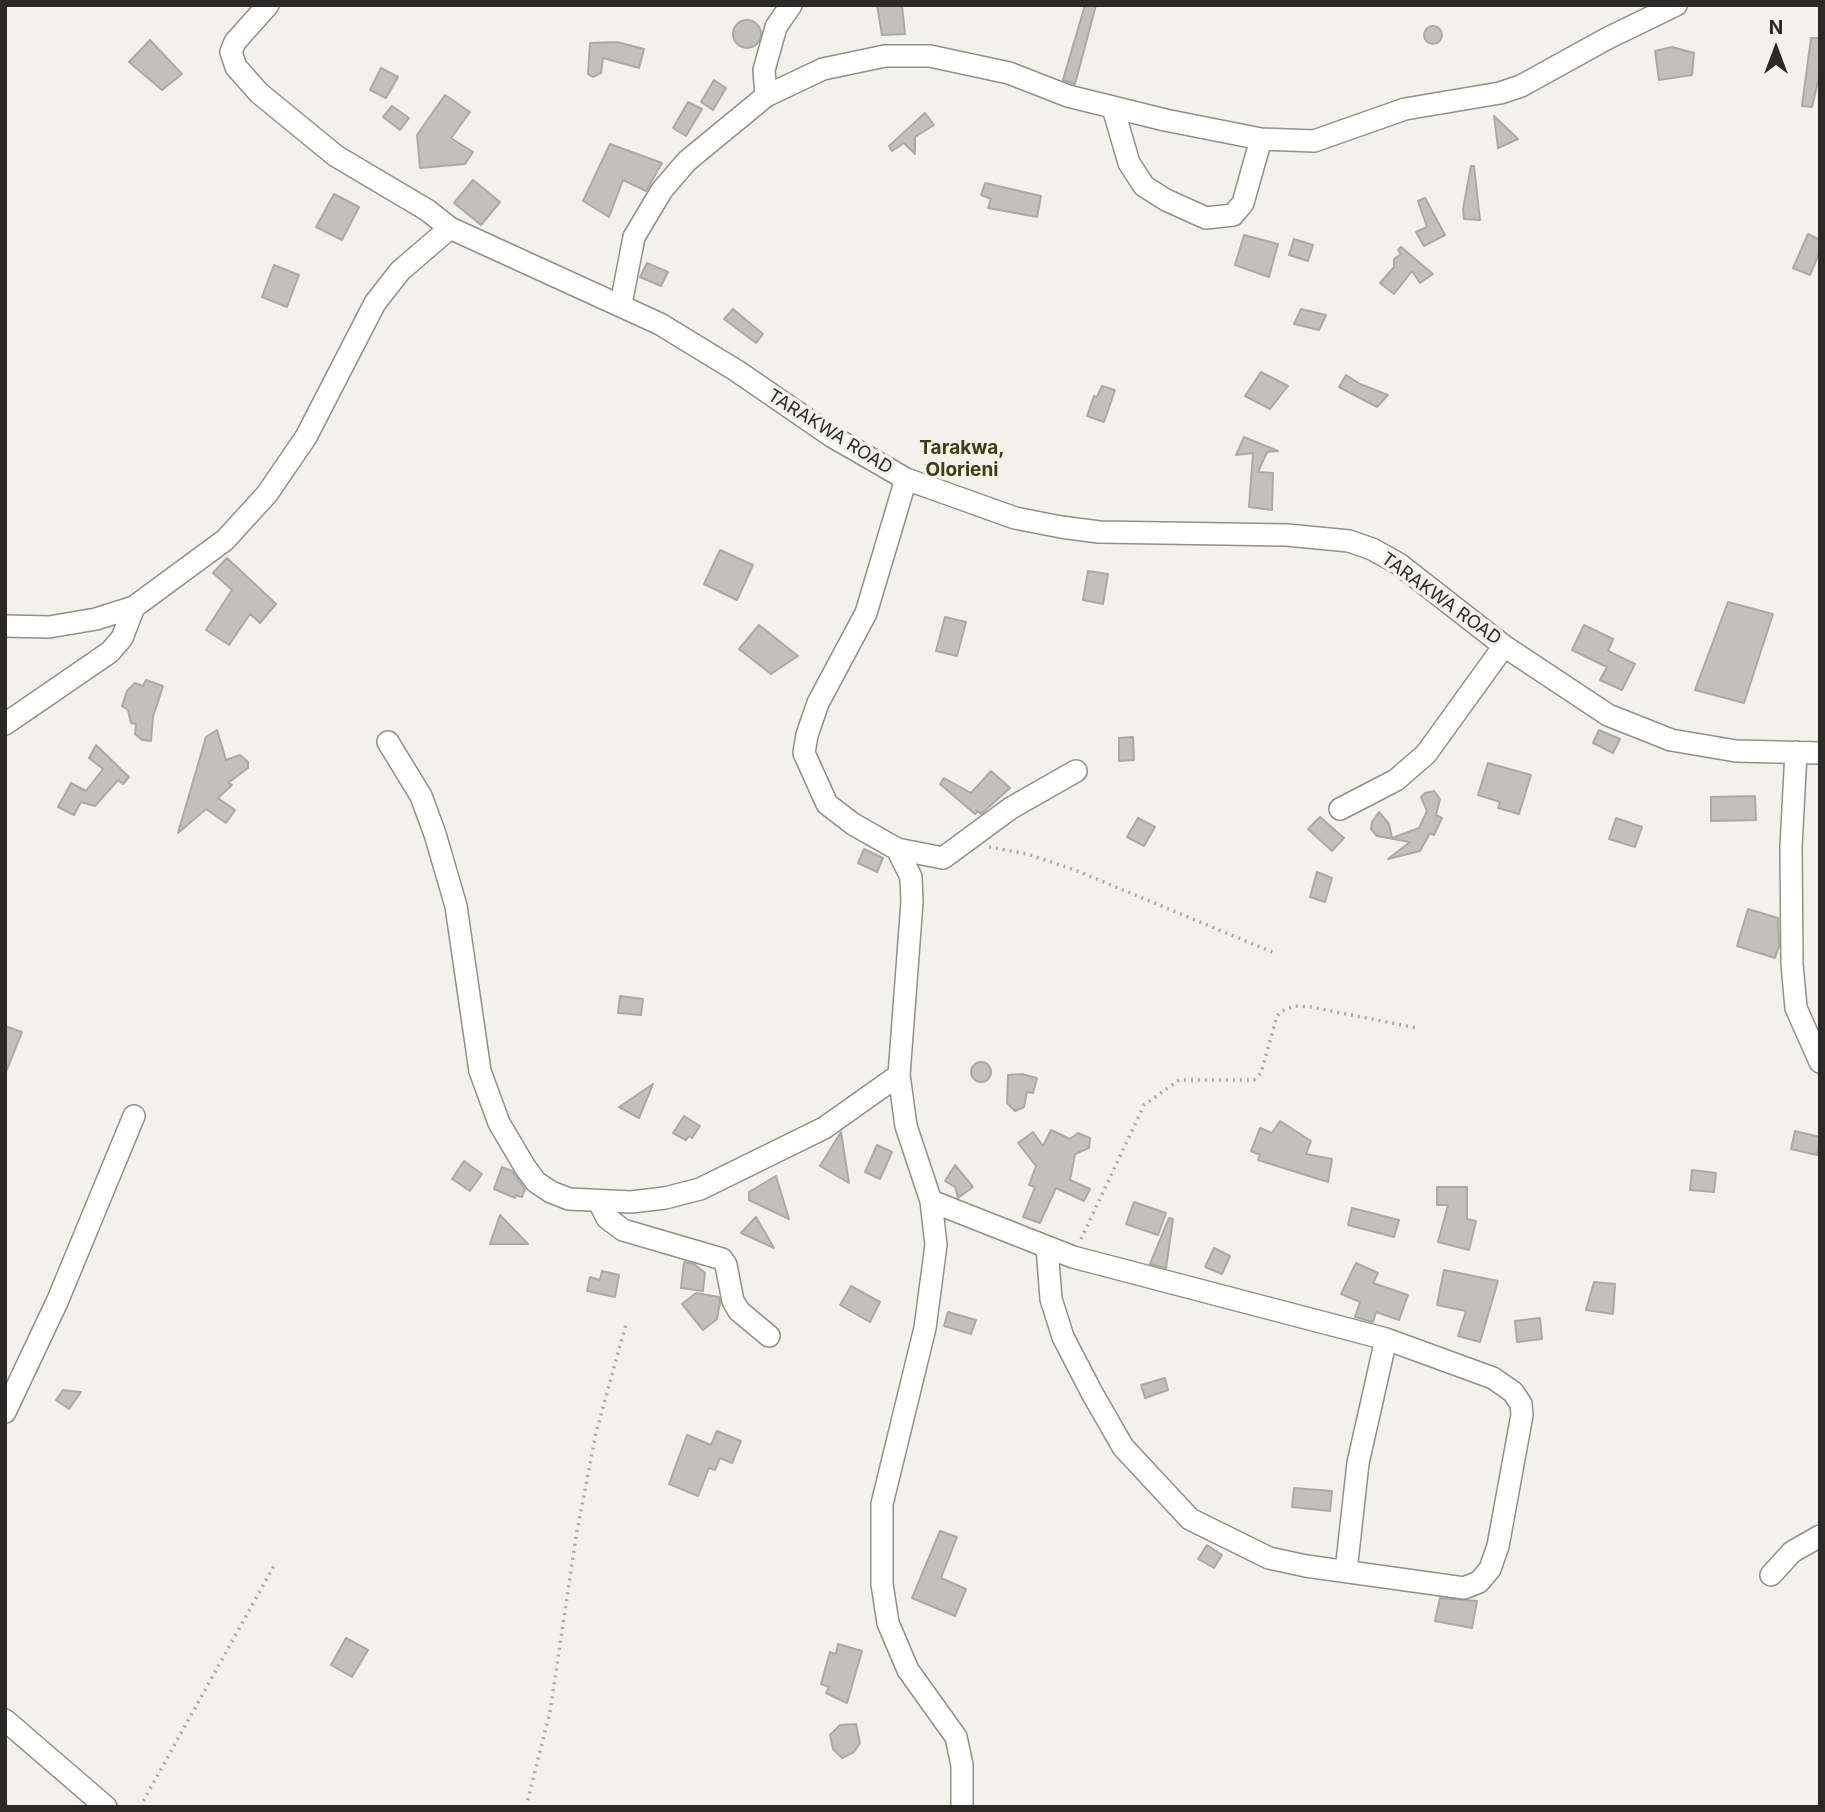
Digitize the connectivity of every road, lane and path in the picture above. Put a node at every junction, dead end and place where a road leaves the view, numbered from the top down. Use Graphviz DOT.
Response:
graph roads {
  1 [pos="268,5"];
  2 [pos="791,5"];
  3 [pos="1676,5"];
  4 [pos="766,96"];
  5 [pos="1113,108"];
  6 [pos="1261,139"];
  7 [pos="450,228"];
  8 [pos="621,304"];
  9 [pos="906,479"];
  10 [pos="134,607"];
  11 [pos="5,626"];
  12 [pos="1504,646"];
  13 [pos="5,724"];
  14 [pos="388,742"];
  15 [pos="1796,752"];
  16 [pos="1820,753"];
  17 [pos="1076,771"];
  18 [pos="1340,809"];
  19 [pos="966,842"];
  20 [pos="897,849"];
  21 [pos="1277,954"];
  22 [pos="1417,1028"];
  23 [pos="1820,1062"];
  24 [pos="899,1075"];
  25 [pos="134,1116"];
  26 [pos="931,1201"];
  27 [pos="599,1202"];
  28 [pos="1047,1247"];
  29 [pos="1073,1256"];
  30 [pos="626,1324"];
  31 [pos="769,1336"];
  32 [pos="1386,1339"];
  33 [pos="5,1412"];
  34 [pos="1820,1536"];
  35 [pos="275,1564"];
  36 [pos="1346,1572"];
  37 [pos="1770,1576"];
  38 [pos="5,1720"];
  39 [pos="106,1807"];
  40 [pos="139,1807"];
  41 [pos="526,1807"];
  42 [pos="962,1807"];
  1 -- 7 [label="street, TARAKWA ROAD"];
  2 -- 4 [label="street"];
  3 -- 6 [label="street"];
  4 -- 5 [label="street"];
  4 -- 8 [label="street"];
  5 -- 6 [label="street"];
  5 -- 6 [label="street"];
  7 -- 8 [label="street, TARAKWA ROAD"];
  7 -- 10 [label="street"];
  8 -- 9 [label="street, TARAKWA ROAD"];
  9 -- 12 [label="street, TARAKWA ROAD"];
  9 -- 20 [label="street"];
  10 -- 11 [label="street"];
  10 -- 13 [label="street"];
  12 -- 15 [label="street, TARAKWA ROAD"];
  12 -- 18 [label="street"];
  14 -- 27 [label="street"];
  15 -- 16 [label="street, TARAKWA ROAD"];
  15 -- 23 [label="street"];
  17 -- 19 [label="street"];
  19 -- 20 [label="street"];
  19 -- 21 [label="path"];
  20 -- 24 [label="street"];
  22 -- 29 [label="path"];
  24 -- 26 [label="street"];
  24 -- 27 [label="street"];
  25 -- 33 [label="street"];
  26 -- 28 [label="street"];
  26 -- 42 [label="street"];
  27 -- 31 [label="street"];
  28 -- 29 [label="street"];
  28 -- 36 [label="street"];
  29 -- 32 [label="street"];
  30 -- 41 [label="path"];
  32 -- 36 [label="street"];
  32 -- 36 [label="street"];
  34 -- 37 [label="street"];
  35 -- 40 [label="path"];
  38 -- 39 [label="street"];
}
